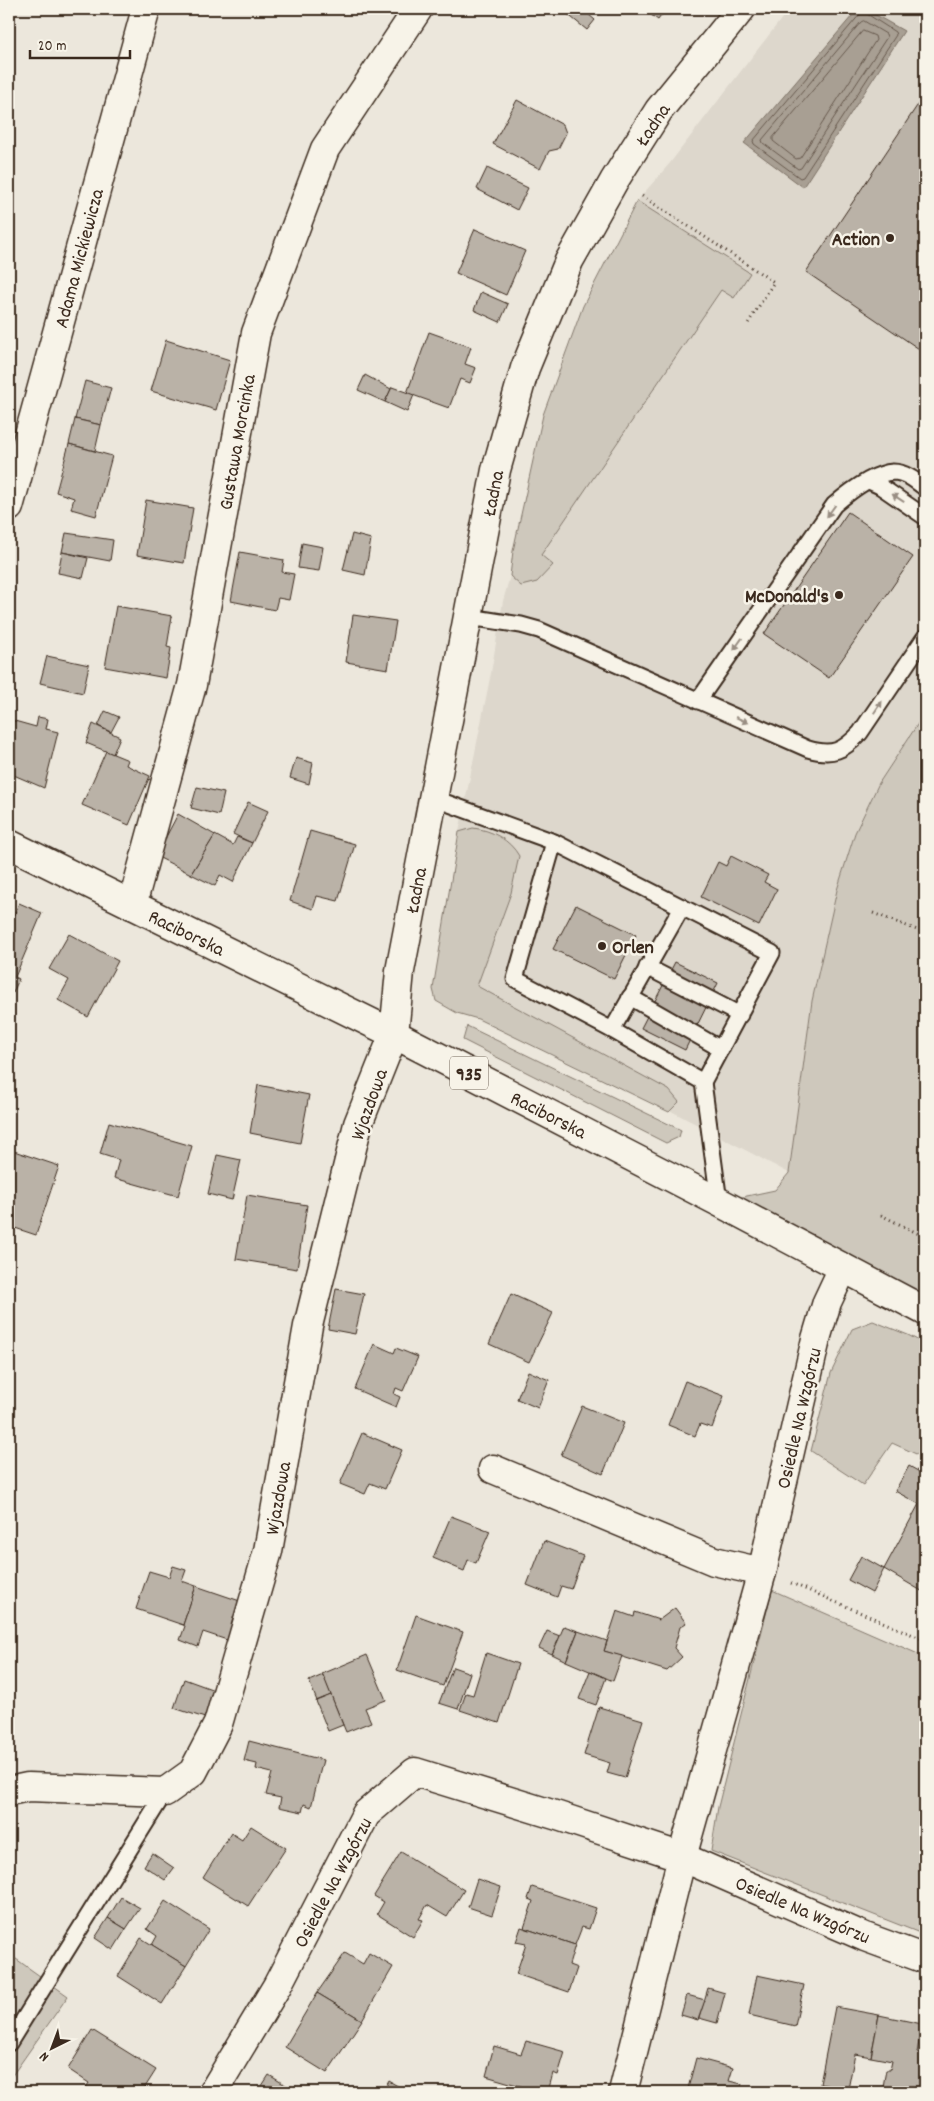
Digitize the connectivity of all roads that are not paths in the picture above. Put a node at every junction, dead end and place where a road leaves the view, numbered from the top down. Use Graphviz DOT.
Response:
graph roads {
  1 [pos="146,9"];
  2 [pos="418,9"];
  3 [pos="741,9"];
  4 [pos="869,481"];
  5 [pos="925,488"];
  6 [pos="9,507"];
  7 [pos="925,517"];
  8 [pos="468,616"];
  9 [pos="925,636"];
  10 [pos="698,701"];
  11 [pos="433,798"];
  12 [pos="554,842"];
  13 [pos="9,844"];
  14 [pos="132,905"];
  15 [pos="682,907"];
  16 [pos="648,967"];
  17 [pos="630,997"];
  18 [pos="740,1015"];
  19 [pos="612,1030"];
  20 [pos="394,1034"];
  21 [pos="721,1049"];
  22 [pos="703,1082"];
  23 [pos="719,1202"];
  24 [pos="843,1268"];
  25 [pos="925,1312"];
  26 [pos="493,1470"];
  27 [pos="762,1572"];
  28 [pos="9,1790"];
  29 [pos="165,1792"];
  30 [pos="682,1857"];
  31 [pos="925,1958"];
  32 [pos="9,2043"];
  33 [pos="213,2092"];
  34 [pos="623,2092"];
  1 -- 6 [label="street, Adama Mickiewicza"];
  2 -- 14 [label="street, Gustawa Morcinka"];
  3 -- 8 [label="street, Ładna"];
  4 -- 5 [label="lane"];
  7 -- 4 [label="lane, one-way"];
  4 -- 10 [label="lane, one-way"];
  8 -- 10 [label="lane"];
  8 -- 11 [label="street, Ładna"];
  10 -- 9 [label="lane, one-way"];
  11 -- 12 [label="lane"];
  11 -- 20 [label="street, Ładna"];
  12 -- 15 [label="lane"];
  12 -- 19 [label="lane"];
  13 -- 14 [label="street, Raciborska / 935"];
  14 -- 20 [label="street, Raciborska / 935"];
  15 -- 16 [label="lane"];
  15 -- 18 [label="lane"];
  16 -- 17 [label="lane"];
  16 -- 18 [label="lane"];
  17 -- 19 [label="lane"];
  17 -- 21 [label="lane"];
  18 -- 21 [label="lane"];
  19 -- 22 [label="lane"];
  20 -- 23 [label="street, Raciborska / 935"];
  20 -- 29 [label="street, Wjazdowa"];
  21 -- 22 [label="lane"];
  22 -- 23 [label="lane"];
  23 -- 24 [label="street, Raciborska / 935"];
  24 -- 25 [label="street, Raciborska / 935"];
  24 -- 27 [label="street, Osiedle Na Wzgórzu"];
  26 -- 27 [label="street"];
  27 -- 30 [label="street, Osiedle Na Wzgórzu"];
  28 -- 29 [label="street"];
  29 -- 32 [label="lane"];
  30 -- 31 [label="street, Osiedle Na Wzgórzu"];
  30 -- 33 [label="street, Osiedle Na Wzgórzu"];
  30 -- 34 [label="street, Osiedle Na Wzgórzu"];
}
